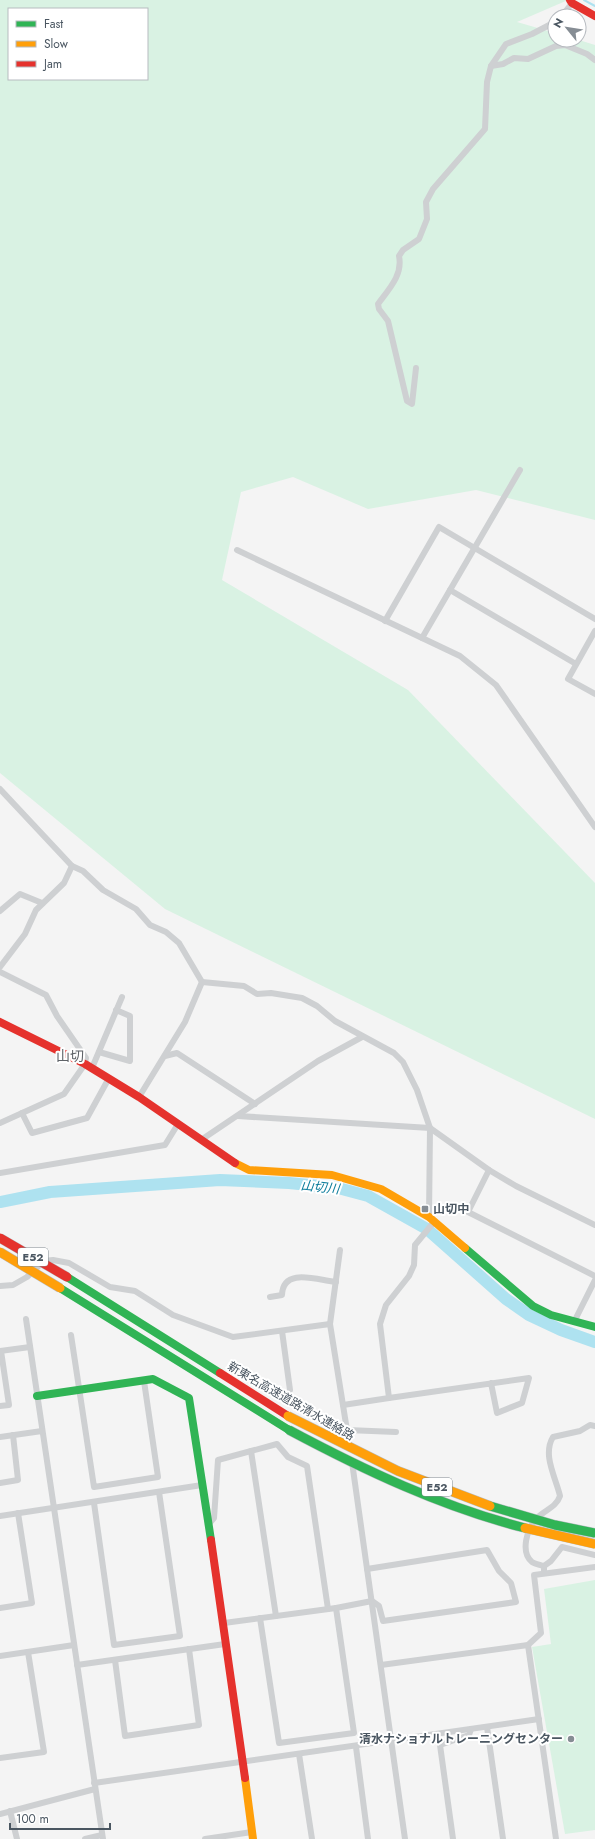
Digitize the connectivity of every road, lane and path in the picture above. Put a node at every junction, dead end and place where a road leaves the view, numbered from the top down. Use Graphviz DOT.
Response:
graph roads {
  1 [pos="571,2"];
  2 [pos="595,16"];
  3 [pos="547,26"];
  4 [pos="595,60"];
  5 [pos="491,66"];
  6 [pos="416,368"];
  7 [pos="520,470"];
  8 [pos="474,548"];
  9 [pos="237,550"];
  10 [pos="450,590"];
  11 [pos="595,619"];
  12 [pos="385,621"];
  13 [pos="595,631"];
  14 [pos="422,638"];
  15 [pos="576,664"];
  16 [pos="595,694"];
  17 [pos="0,789"];
  18 [pos="595,827"];
  19 [pos="72,866"];
  20 [pos="42,903"];
  21 [pos="0,911"];
  22 [pos="0,967"];
  23 [pos="0,972"];
  24 [pos="202,982"];
  25 [pos="122,997"];
  26 [pos="116,1010"];
  27 [pos="0,1022"];
  28 [pos="362,1037"];
  29 [pos="99,1052"];
  30 [pos="165,1056"];
  31 [pos="89,1066"];
  32 [pos="109,1078"];
  33 [pos="139,1097"];
  34 [pos="255,1104"];
  35 [pos="22,1113"];
  36 [pos="238,1116"];
  37 [pos="0,1123"];
  38 [pos="178,1124"];
  39 [pos="430,1128"];
  40 [pos="201,1140"];
  41 [pos="489,1170"];
  42 [pos="0,1173"];
  43 [pos="431,1222"];
  44 [pos="595,1225"];
  45 [pos="0,1238"];
  46 [pos="340,1250"];
  47 [pos="0,1252"];
  48 [pos="595,1276"];
  49 [pos="595,1280"];
  50 [pos="336,1282"];
  51 [pos="0,1286"];
  52 [pos="270,1297"];
  53 [pos="26,1319"];
  54 [pos="574,1322"];
  55 [pos="330,1324"];
  56 [pos="595,1327"];
  57 [pos="282,1331"];
  58 [pos="71,1336"];
  59 [pos="30,1347"];
  60 [pos="1,1351"];
  61 [pos="144,1380"];
  62 [pos="492,1383"];
  63 [pos="79,1390"];
  64 [pos="290,1390"];
  65 [pos="37,1396"];
  66 [pos="389,1398"];
  67 [pos="343,1405"];
  68 [pos="0,1406"];
  69 [pos="595,1426"];
  70 [pos="347,1430"];
  71 [pos="42,1431"];
  72 [pos="396,1432"];
  73 [pos="13,1435"];
  74 [pos="0,1437"];
  75 [pos="251,1451"];
  76 [pos="0,1483"];
  77 [pos="202,1486"];
  78 [pos="159,1492"];
  79 [pos="94,1503"];
  80 [pos="54,1508"];
  81 [pos="18,1513"];
  82 [pos="0,1516"];
  83 [pos="208,1525"];
  84 [pos="595,1533"];
  85 [pos="595,1544"];
  86 [pos="595,1555"];
  87 [pos="544,1566"];
  88 [pos="595,1567"];
  89 [pos="367,1569"];
  90 [pos="544,1573"];
  91 [pos="372,1601"];
  92 [pos="0,1608"];
  93 [pos="336,1608"];
  94 [pos="328,1609"];
  95 [pos="276,1616"];
  96 [pos="260,1618"];
  97 [pos="224,1623"];
  98 [pos="225,1644"];
  99 [pos="74,1645"];
  100 [pos="528,1645"];
  101 [pos="189,1649"];
  102 [pos="28,1652"];
  103 [pos="0,1656"];
  104 [pos="115,1660"];
  105 [pos="77,1665"];
  106 [pos="381,1665"];
  107 [pos="539,1719"];
  108 [pos="487,1727"];
  109 [pos="471,1729"];
  110 [pos="392,1742"];
  111 [pos="356,1747"];
  112 [pos="299,1754"];
  113 [pos="0,1758"];
  114 [pos="243,1762"];
  115 [pos="95,1786"];
  116 [pos="10,1811"];
  117 [pos="0,1814"];
  118 [pos="253,1835"];
  119 [pos="102,1837"];
  120 [pos="17,1839"];
  121 [pos="85,1839"];
  122 [pos="205,1839"];
  123 [pos="312,1839"];
  124 [pos="368,1839"];
  125 [pos="405,1839"];
  126 [pos="453,1839"];
  127 [pos="503,1839"];
  128 [pos="556,1839"];
  1 -- 2 [label="main road"];
  3 -- 5 [label="street"];
  4 -- 5 [label="street"];
  5 -- 6 [label="street"];
  7 -- 8 [label="street"];
  8 -- 10 [label="street"];
  8 -- 11 [label="street"];
  8 -- 12 [label="street"];
  9 -- 12 [label="street"];
  10 -- 14 [label="street"];
  10 -- 15 [label="street"];
  12 -- 14 [label="street"];
  13 -- 15 [label="street"];
  14 -- 18 [label="street"];
  15 -- 16 [label="street"];
  17 -- 19 [label="street"];
  19 -- 20 [label="street"];
  19 -- 24 [label="street"];
  20 -- 21 [label="street"];
  20 -- 22 [label="street"];
  23 -- 31 [label="street"];
  24 -- 28 [label="street"];
  24 -- 30 [label="street"];
  25 -- 26 [label="street"];
  26 -- 29 [label="street"];
  26 -- 29 [label="street"];
  27 -- 31 [label="main road"];
  28 -- 34 [label="street"];
  28 -- 39 [label="street"];
  29 -- 31 [label="street"];
  30 -- 33 [label="street"];
  30 -- 34 [label="street"];
  31 -- 32 [label="main road"];
  31 -- 35 [label="street"];
  32 -- 33 [label="main road"];
  32 -- 35 [label="street"];
  33 -- 38 [label="main road"];
  34 -- 36 [label="street"];
  35 -- 37 [label="street"];
  36 -- 39 [label="street"];
  36 -- 40 [label="street"];
  38 -- 40 [label="main road"];
  38 -- 42 [label="street"];
  39 -- 41 [label="street"];
  39 -- 43 [label="street"];
  40 -- 43 [label="main road"];
  41 -- 44 [label="street"];
  41 -- 48 [label="street"];
  43 -- 54 [label="main road"];
  43 -- 66 [label="street"];
  45 -- 84 [label="main road, 新東名高速道路清水連絡路 / E52, bridge"];
  46 -- 50 [label="street"];
  47 -- 85 [label="main road, 新東名高速道路清水連絡路 / E52, bridge"];
  49 -- 54 [label="street"];
  50 -- 52 [label="street"];
  50 -- 55 [label="street"];
  51 -- 57 [label="street"];
  53 -- 59 [label="street"];
  54 -- 56 [label="main road"];
  55 -- 57 [label="street"];
  55 -- 67 [label="street"];
  57 -- 64 [label="street"];
  58 -- 63 [label="street"];
  59 -- 60 [label="street"];
  59 -- 65 [label="street"];
  60 -- 68 [label="street"];
  61 -- 63 [label="main road"];
  61 -- 63 [label="street"];
  61 -- 77 [label="main road"];
  62 -- 62 [label="street"];
  62 -- 66 [label="street"];
  63 -- 65 [label="main road"];
  65 -- 71 [label="street"];
  66 -- 67 [label="street"];
  67 -- 70 [label="street"];
  69 -- 87 [label="street"];
  70 -- 72 [label="street"];
  70 -- 89 [label="street"];
  71 -- 73 [label="street"];
  71 -- 80 [label="street"];
  73 -- 74 [label="street"];
  73 -- 76 [label="street"];
  75 -- 83 [label="street"];
  75 -- 94 [label="street"];
  75 -- 95 [label="street"];
  77 -- 78 [label="street"];
  77 -- 83 [label="main road"];
  78 -- 79 [label="street"];
  78 -- 79 [label="street"];
  79 -- 80 [label="street"];
  80 -- 81 [label="street"];
  80 -- 99 [label="street"];
  81 -- 82 [label="street"];
  81 -- 92 [label="street"];
  83 -- 97 [label="main road"];
  86 -- 87 [label="street"];
  87 -- 90 [label="street"];
  88 -- 90 [label="street"];
  89 -- 91 [label="street"];
  89 -- 91 [label="street"];
  90 -- 100 [label="street"];
  91 -- 93 [label="street"];
  91 -- 106 [label="street"];
  93 -- 94 [label="street"];
  93 -- 96 [label="street"];
  94 -- 95 [label="street"];
  95 -- 96 [label="street"];
  96 -- 97 [label="street"];
  97 -- 98 [label="main road"];
  98 -- 101 [label="street"];
  98 -- 114 [label="main road"];
  99 -- 102 [label="street"];
  99 -- 105 [label="street"];
  100 -- 106 [label="street"];
  100 -- 107 [label="street"];
  101 -- 104 [label="street"];
  101 -- 104 [label="street"];
  102 -- 103 [label="street"];
  102 -- 113 [label="street"];
  104 -- 105 [label="street"];
  105 -- 115 [label="street"];
  106 -- 110 [label="street"];
  107 -- 108 [label="street"];
  107 -- 128 [label="street"];
  108 -- 109 [label="street"];
  108 -- 127 [label="street"];
  109 -- 110 [label="street"];
  109 -- 126 [label="street"];
  110 -- 111 [label="street"];
  110 -- 125 [label="street"];
  111 -- 112 [label="street"];
  111 -- 124 [label="street"];
  112 -- 114 [label="street"];
  112 -- 123 [label="street"];
  114 -- 115 [label="street"];
  114 -- 118 [label="main road"];
  115 -- 116 [label="street"];
  115 -- 119 [label="street"];
  116 -- 117 [label="street"];
  116 -- 120 [label="street"];
  118 -- 122 [label="street"];
  119 -- 121 [label="street"];
}
